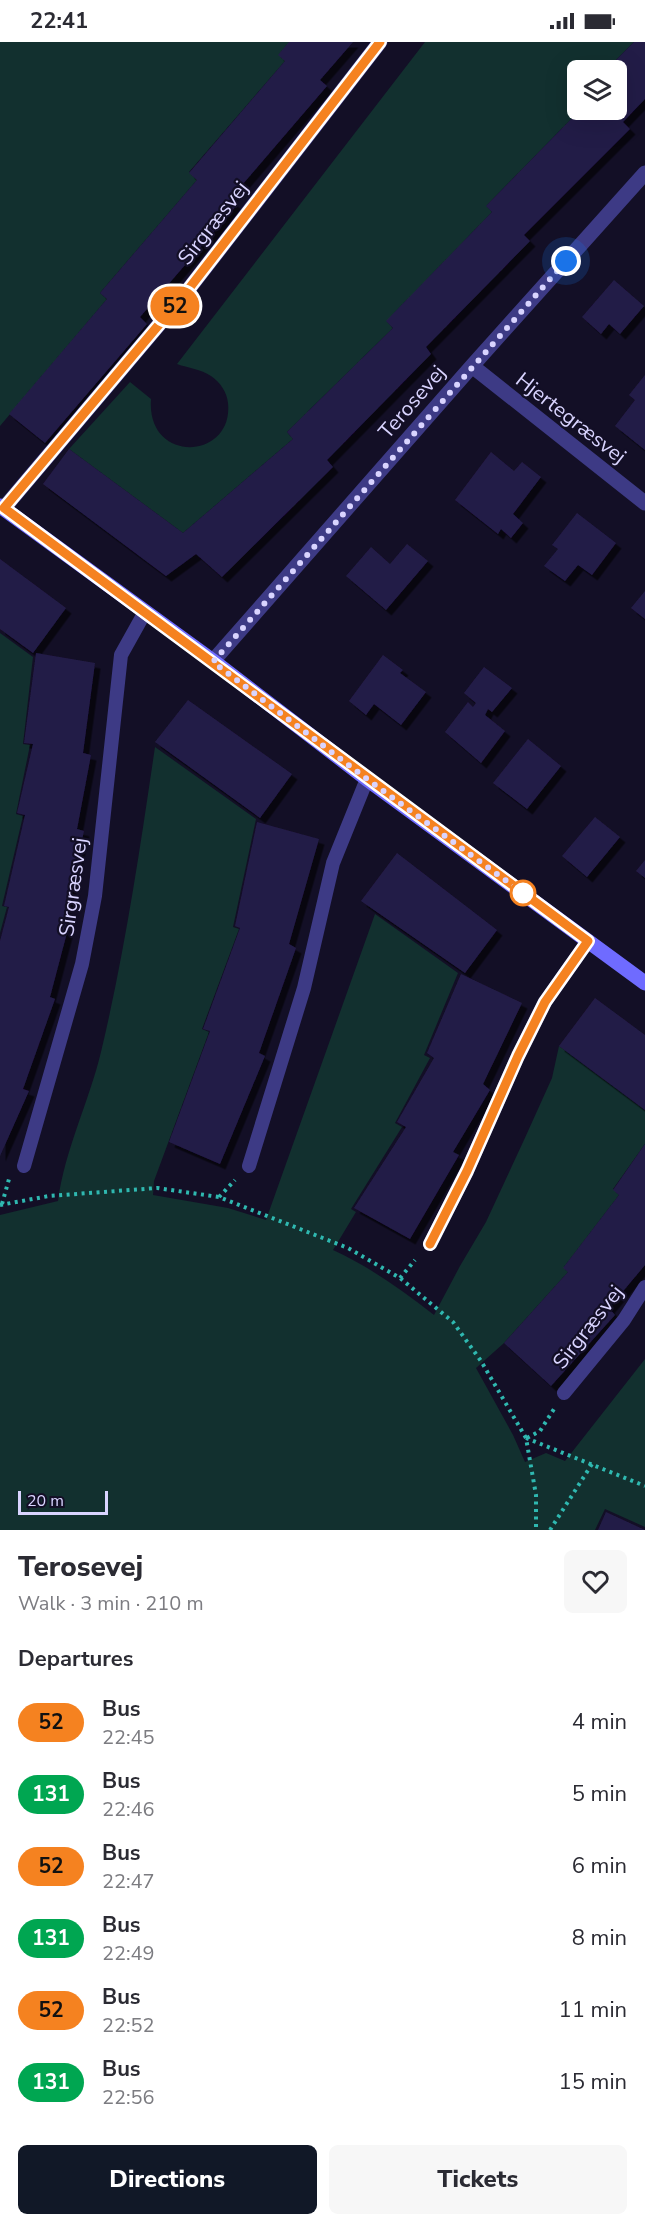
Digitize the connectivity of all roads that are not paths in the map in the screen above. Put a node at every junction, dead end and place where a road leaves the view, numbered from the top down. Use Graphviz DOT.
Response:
graph roads {
  1 [pos="380,42"];
  2 [pos="645,173"];
  3 [pos="472,366"];
  4 [pos="645,503"];
  5 [pos="2,507"];
  6 [pos="145,612"];
  7 [pos="213,662"];
  8 [pos="367,779"];
  9 [pos="588,941"];
  10 [pos="645,983"];
  11 [pos="24,1166"];
  12 [pos="249,1166"];
  13 [pos="430,1244"];
  14 [pos="645,1287"];
  15 [pos="564,1393"];
  1 -- 5 [label="street, Sirgræsvej"];
  2 -- 3 [label="street, Terosevej"];
  3 -- 4 [label="street, Hjertegræsvej"];
  3 -- 7 [label="street, Terosevej"];
  5 -- 6 [label="street, Sirgræsvej"];
  6 -- 7 [label="street, Sirgræsvej"];
  6 -- 11 [label="lane, Sirgræsvej"];
  7 -- 8 [label="street, Sirgræsvej"];
  8 -- 9 [label="street, Sirgræsvej"];
  8 -- 12 [label="lane"];
  9 -- 10 [label="street, Sirgræsvej"];
  9 -- 13 [label="lane"];
  14 -- 15 [label="lane, Sirgræsvej"];
}
